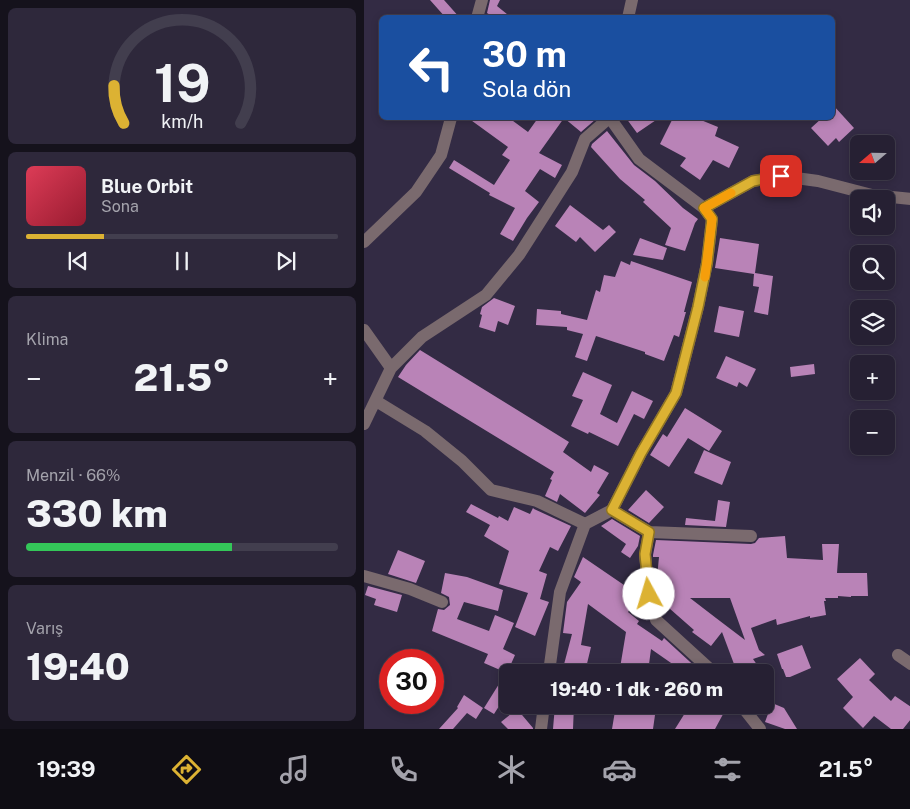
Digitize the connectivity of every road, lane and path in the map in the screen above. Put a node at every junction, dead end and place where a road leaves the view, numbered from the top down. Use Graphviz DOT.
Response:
graph roads {
  1 [pos="482,0"];
  2 [pos="632,0"];
  3 [pos="478,15"];
  4 [pos="629,15"];
  5 [pos="450,120"];
  6 [pos="607,120"];
  7 [pos="610,120"];
  8 [pos="910,199"];
  9 [pos="704,208"];
  10 [pos="364,242"];
  11 [pos="364,330"];
  12 [pos="391,368"];
  13 [pos="376,401"];
  14 [pos="364,424"];
  15 [pos="612,510"];
  16 [pos="585,524"];
  17 [pos="649,532"];
  18 [pos="751,536"];
  19 [pos="364,576"];
  20 [pos="442,602"];
  21 [pos="898,656"];
  22 [pos="550,664"];
  23 [pos="704,664"];
  24 [pos="910,664"];
  25 [pos="543,714"];
  26 [pos="748,714"];
  27 [pos="541,729"];
  28 [pos="760,729"];
  1 -- 3 [label="street"];
  2 -- 4 [label="street"];
  5 -- 10 [label="street"];
  6 -- 12 [label="street"];
  7 -- 9 [label="street"];
  8 -- 9 [label="street"];
  9 -- 15 [label="street"];
  11 -- 12 [label="street"];
  12 -- 13 [label="street"];
  13 -- 14 [label="street"];
  13 -- 16 [label="street"];
  15 -- 16 [label="street"];
  15 -- 17 [label="street"];
  16 -- 22 [label="street"];
  17 -- 18 [label="street"];
  17 -- 23 [label="street"];
  19 -- 20 [label="street"];
  21 -- 24 [label="street"];
  25 -- 27 [label="street"];
  26 -- 28 [label="street"];
}
